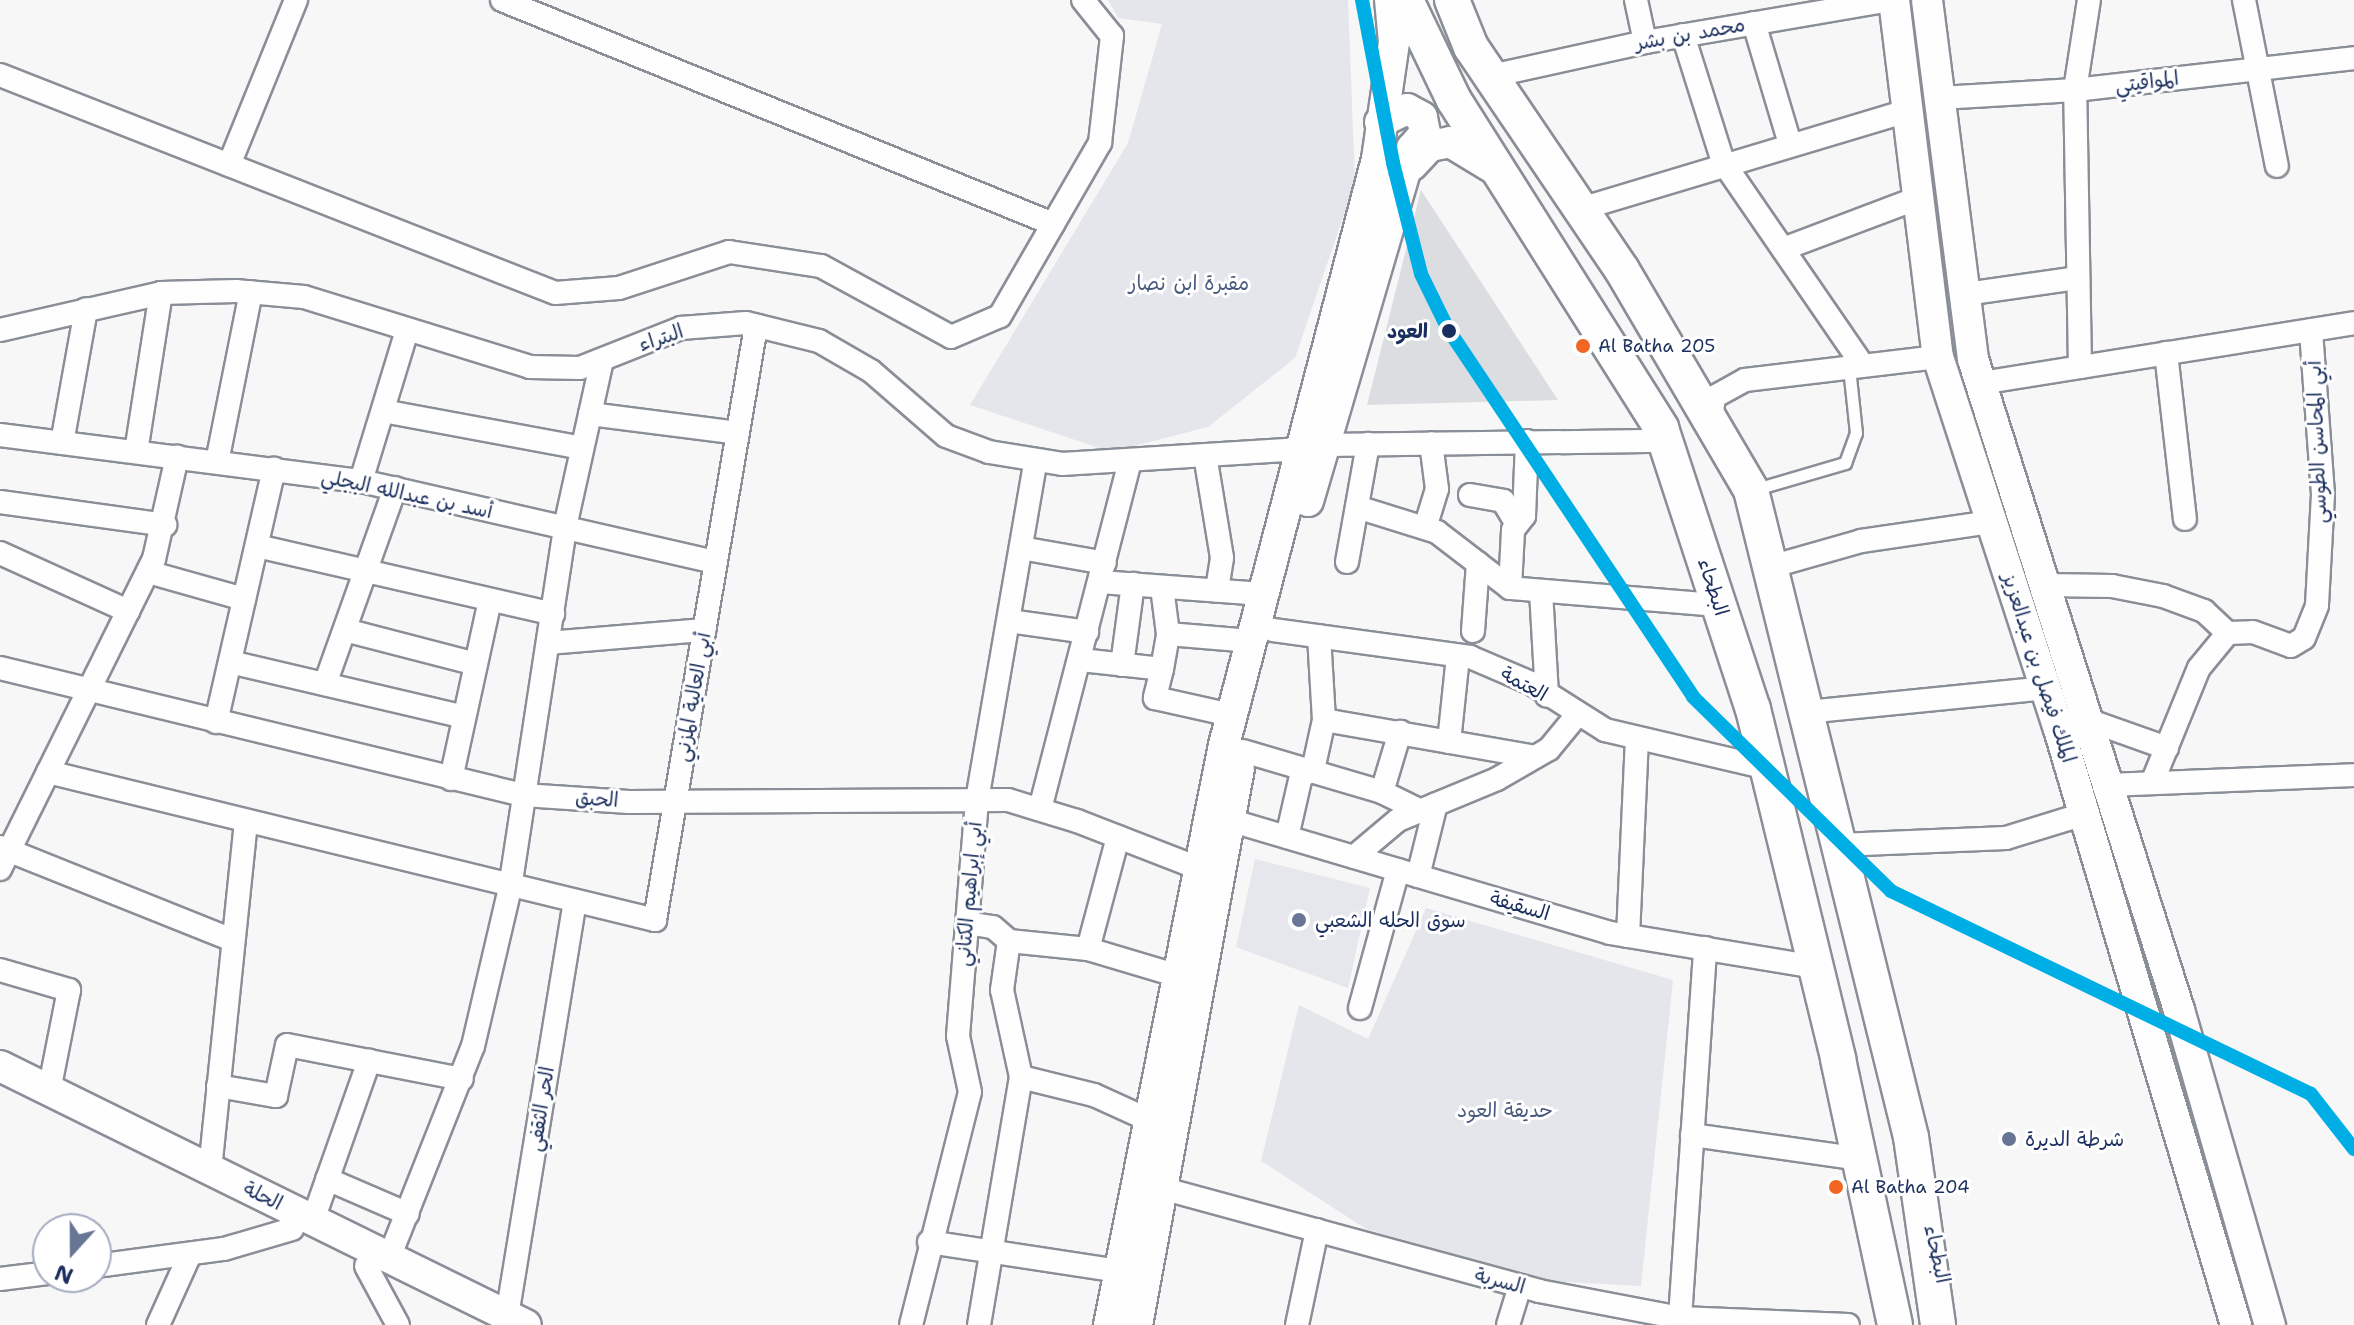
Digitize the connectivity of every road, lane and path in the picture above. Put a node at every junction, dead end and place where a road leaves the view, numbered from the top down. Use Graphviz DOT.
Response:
graph roads {
  1 [pos="296,0"];
  2 [pos="502,0"];
  3 [pos="1083,0"];
  4 [pos="1390,0"];
  5 [pos="1406,0"];
  6 [pos="1452,0"];
  7 [pos="1636,0"];
  8 [pos="1892,0"];
  9 [pos="1927,0"];
  10 [pos="2089,0"];
  11 [pos="2244,0"];
  12 [pos="1754,23"];
  13 [pos="1683,35"];
  14 [pos="1645,42"];
  15 [pos="2354,58"];
  16 [pos="2258,69"];
  17 [pos="0,75"];
  18 [pos="1491,76"];
  19 [pos="2075,90"];
  20 [pos="1940,98"];
  21 [pos="1907,111"];
  22 [pos="1380,122"];
  23 [pos="1790,144"];
  24 [pos="1723,162"];
  25 [pos="229,165"];
  26 [pos="2277,166"];
  27 [pos="1500,173"];
  28 [pos="1404,176"];
  29 [pos="1918,198"];
  30 [pos="1577,210"];
  31 [pos="1053,224"];
  32 [pos="1783,249"];
  33 [pos="2078,278"];
  34 [pos="251,292"];
  35 [pos="161,293"];
  36 [pos="1965,294"];
  37 [pos="86,309"];
  38 [pos="2354,323"];
  39 [pos="756,326"];
  40 [pos="0,330"];
  41 [pos="2311,330"];
  42 [pos="407,331"];
  43 [pos="2166,353"];
  44 [pos="1938,357"];
  45 [pos="602,360"];
  46 [pos="1856,366"];
  47 [pos="2080,367"];
  48 [pos="1981,383"];
  49 [pos="383,411"];
  50 [pos="590,414"];
  51 [pos="1711,422"];
  52 [pos="738,433"];
  53 [pos="0,435"];
  54 [pos="1527,441"];
  55 [pos="1665,441"];
  56 [pos="62,443"];
  57 [pos="1431,443"];
  58 [pos="1368,444"];
  59 [pos="1313,447"];
  60 [pos="582,448"];
  61 [pos="136,452"];
  62 [pos="1205,455"];
  63 [pos="177,457"];
  64 [pos="1036,460"];
  65 [pos="1130,460"];
  66 [pos="217,462"];
  67 [pos="274,469"];
  68 [pos="361,481"];
  69 [pos="395,488"];
  70 [pos="1751,490"];
  71 [pos="1470,495"];
  72 [pos="0,502"];
  73 [pos="1357,507"];
  74 [pos="2185,519"];
  75 [pos="1992,522"];
  76 [pos="1517,524"];
  77 [pos="165,525"];
  78 [pos="565,527"];
  79 [pos="1425,528"];
  80 [pos="257,546"];
  81 [pos="1021,548"];
  82 [pos="0,553"];
  83 [pos="716,562"];
  84 [pos="1347,562"];
  85 [pos="1478,563"];
  86 [pos="1770,567"];
  87 [pos="365,571"];
  88 [pos="148,572"];
  89 [pos="1102,572"];
  90 [pos="1133,584"];
  91 [pos="2045,585"];
  92 [pos="1162,587"];
  93 [pos="1510,588"];
  94 [pos="1217,591"];
  95 [pos="1541,591"];
  96 [pos="1263,594"];
  97 [pos="244,599"];
  98 [pos="490,600"];
  99 [pos="1719,605"];
  100 [pos="128,611"];
  101 [pos="553,614"];
  102 [pos="1009,621"];
  103 [pos="345,630"];
  104 [pos="704,630"];
  105 [pos="1473,631"];
  106 [pos="1087,632"];
  107 [pos="2228,633"];
  108 [pos="1168,634"];
  109 [pos="1262,635"];
  110 [pos="1319,636"];
  111 [pos="548,643"];
  112 [pos="1458,656"];
  113 [pos="1081,660"];
  114 [pos="230,662"];
  115 [pos="476,664"];
  116 [pos="1122,665"];
  117 [pos="0,668"];
  118 [pos="1162,669"];
  119 [pos="325,684"];
  120 [pos="2046,688"];
  121 [pos="88,690"];
  122 [pos="1547,696"];
  123 [pos="1806,712"];
  124 [pos="1231,715"];
  125 [pos="1577,715"];
  126 [pos="464,717"];
  127 [pos="1324,720"];
  128 [pos="2088,720"];
  129 [pos="216,722"];
  130 [pos="1400,732"];
  131 [pos="1637,740"];
  132 [pos="1449,742"];
  133 [pos="2167,748"];
  134 [pos="1243,751"];
  135 [pos="1535,757"];
  136 [pos="1767,768"];
  137 [pos="1313,770"];
  138 [pos="48,772"];
  139 [pos="2354,775"];
  140 [pos="451,779"];
  141 [pos="2152,783"];
  142 [pos="2108,785"];
  143 [pos="1382,792"];
  144 [pos="523,795"];
  145 [pos="977,800"];
  146 [pos="675,801"];
  147 [pos="1429,808"];
  148 [pos="1040,809"];
  149 [pos="2084,814"];
  150 [pos="1229,820"];
  151 [pos="246,822"];
  152 [pos="1118,837"];
  153 [pos="1287,837"];
  154 [pos="1839,845"];
  155 [pos="3,855"];
  156 [pos="1354,857"];
  157 [pos="1198,868"];
  158 [pos="1408,873"];
  159 [pos="510,888"];
  160 [pos="575,902"];
  161 [pos="967,923"];
  162 [pos="1628,936"];
  163 [pos="232,940"];
  164 [pos="1009,941"];
  165 [pos="1705,948"];
  166 [pos="1088,949"];
  167 [pos="1816,967"];
  168 [pos="0,970"];
  169 [pos="1175,975"];
  170 [pos="1360,1008"];
  171 [pos="369,1061"];
  172 [pos="0,1066"];
  173 [pos="1021,1077"];
  174 [pos="462,1079"];
  175 [pos="0,1082"];
  176 [pos="218,1086"];
  177 [pos="49,1091"];
  178 [pos="1147,1119"];
  179 [pos="1692,1135"];
  180 [pos="1911,1137"];
  181 [pos="1860,1159"];
  182 [pos="210,1170"];
  183 [pos="327,1179"];
  184 [pos="1161,1188"];
  185 [pos="408,1214"];
  186 [pos="303,1225"];
  187 [pos="1317,1230"];
  188 [pos="929,1242"];
  189 [pos="992,1252"];
  190 [pos="190,1254"];
  191 [pos="378,1262"];
  192 [pos="112,1264"];
  193 [pos="1119,1271"];
  194 [pos="32,1275"];
  195 [pos="0,1279"];
  196 [pos="1520,1286"];
  197 [pos="1886,1317"];
  198 [pos="1688,1320"];
  199 [pos="505,1322"];
  200 [pos="158,1325"];
  201 [pos="398,1325"];
  202 [pos="911,1325"];
  203 [pos="979,1325"];
  204 [pos="1109,1325"];
  205 [pos="1137,1325"];
  206 [pos="1297,1325"];
  207 [pos="1508,1325"];
  208 [pos="1848,1325"];
  209 [pos="1938,1325"];
  210 [pos="1952,1325"];
  211 [pos="2236,1325"];
  212 [pos="2270,1325"];
  1 -- 25 [label="street"];
  2 -- 31 [label="street"];
  3 -- 31 [label="street"];
  4 -- 22 [label="street"];
  5 -- 27 [label="main road, البطحاء"];
  6 -- 18 [label="main road, البطحاء"];
  7 -- 14 [label="street"];
  8 -- 12 [label="street, محمد بن بشر"];
  8 -- 21 [label="street, الملك فيصل بن عبدالعزيز"];
  9 -- 20 [label="street, الملك فيصل بن عبدالعزيز"];
  10 -- 19 [label="street"];
  11 -- 16 [label="street"];
  12 -- 13 [label="street, محمد بن بشر"];
  12 -- 23 [label="street"];
  13 -- 14 [label="street, محمد بن بشر"];
  13 -- 24 [label="street"];
  14 -- 18 [label="street, محمد بن بشر"];
  15 -- 16 [label="street, المواقيتي"];
  16 -- 19 [label="street, المواقيتي"];
  16 -- 26 [label="street"];
  17 -- 25 [label="street"];
  18 -- 30 [label="main road, البطحاء"];
  19 -- 20 [label="street, المواقيتي"];
  19 -- 33 [label="street"];
  20 -- 36 [label="street, الملك فيصل بن عبدالعزيز"];
  21 -- 23 [label="street"];
  21 -- 29 [label="street, الملك فيصل بن عبدالعزيز"];
  22 -- 28 [label="street"];
  22 -- 59 [label="street"];
  23 -- 24 [label="street"];
  24 -- 30 [label="street"];
  24 -- 32 [label="street"];
  25 -- 31 [label="street"];
  27 -- 28 [label="street"];
  27 -- 55 [label="main road, البطحاء"];
  28 -- 59 [label="street"];
  29 -- 32 [label="street"];
  29 -- 44 [label="street, الملك فيصل بن عبدالعزيز"];
  30 -- 51 [label="main road, البطحاء"];
  32 -- 46 [label="street"];
  33 -- 36 [label="street"];
  33 -- 47 [label="street"];
  34 -- 35 [label="street, البتراء"];
  34 -- 42 [label="street, البتراء"];
  34 -- 66 [label="street"];
  35 -- 37 [label="street, البتراء"];
  35 -- 61 [label="street"];
  36 -- 48 [label="street, الملك فيصل بن عبدالعزيز"];
  37 -- 40 [label="street, البتراء"];
  37 -- 56 [label="street"];
  38 -- 41 [label="street"];
  39 -- 45 [label="street, البتراء"];
  39 -- 52 [label="street, أبي العالية المزني"];
  39 -- 64 [label="street, البتراء"];
  41 -- 43 [label="street"];
  41 -- 107 [label="street, أبي المحاسن الطوسي"];
  42 -- 45 [label="street, البتراء"];
  42 -- 49 [label="street"];
  43 -- 47 [label="street"];
  43 -- 74 [label="street"];
  44 -- 46 [label="street"];
  44 -- 75 [label="street, الملك فيصل بن عبدالعزيز"];
  45 -- 50 [label="street"];
  46 -- 51 [label="street"];
  46 -- 70 [label="lane"];
  47 -- 48 [label="street"];
  48 -- 91 [label="street, الملك فيصل بن عبدالعزيز"];
  49 -- 60 [label="street"];
  49 -- 68 [label="street"];
  50 -- 52 [label="street"];
  50 -- 60 [label="street"];
  51 -- 70 [label="main road, البطحاء"];
  52 -- 83 [label="street, أبي العالية المزني"];
  53 -- 56 [label="street, أسد بن عبدالله البجلي"];
  54 -- 55 [label="street, البتراء"];
  54 -- 57 [label="street, البتراء"];
  54 -- 76 [label="street"];
  55 -- 99 [label="main road, البطحاء"];
  56 -- 61 [label="street, أسد بن عبدالله البجلي"];
  57 -- 58 [label="street, البتراء"];
  57 -- 79 [label="street"];
  58 -- 59 [label="street, البتراء"];
  58 -- 73 [label="street"];
  59 -- 62 [label="street, البتراء"];
  59 -- 96 [label="street"];
  59 -- 109 [label="street"];
  60 -- 78 [label="street"];
  61 -- 63 [label="street, أسد بن عبدالله البجلي"];
  62 -- 65 [label="street, البتراء"];
  62 -- 94 [label="street"];
  63 -- 66 [label="street, أسد بن عبدالله البجلي"];
  63 -- 77 [label="street"];
  64 -- 65 [label="street, البتراء"];
  64 -- 81 [label="street, أبي إبراهيم الكتاني"];
  65 -- 89 [label="street"];
  66 -- 67 [label="street, أسد بن عبدالله البجلي"];
  67 -- 68 [label="street, أسد بن عبدالله البجلي"];
  67 -- 80 [label="street"];
  68 -- 69 [label="street, أسد بن عبدالله البجلي"];
  69 -- 78 [label="street, أسد بن عبدالله البجلي"];
  69 -- 87 [label="street"];
  70 -- 86 [label="main road, البطحاء"];
  71 -- 76 [label="street"];
  72 -- 77 [label="street"];
  73 -- 79 [label="street"];
  73 -- 84 [label="street"];
  75 -- 86 [label="street"];
  75 -- 120 [label="street, الملك فيصل بن عبدالعزيز"];
  76 -- 93 [label="street"];
  77 -- 88 [label="street"];
  78 -- 83 [label="street, أسد بن عبدالله البجلي"];
  78 -- 101 [label="street"];
  79 -- 85 [label="street"];
  80 -- 87 [label="street"];
  80 -- 97 [label="street"];
  81 -- 89 [label="street"];
  81 -- 102 [label="street, أبي إبراهيم الكتاني"];
  82 -- 100 [label="street"];
  83 -- 104 [label="street, أبي العالية المزني"];
  85 -- 93 [label="street"];
  85 -- 105 [label="street"];
  86 -- 123 [label="main road, البطحاء"];
  87 -- 98 [label="street"];
  87 -- 103 [label="street"];
  88 -- 97 [label="street"];
  88 -- 100 [label="street"];
  89 -- 90 [label="street"];
  89 -- 106 [label="street"];
  90 -- 92 [label="street"];
  90 -- 116 [label="street"];
  91 -- 107 [label="street"];
  91 -- 128 [label="street, الملك فيصل بن عبدالعزيز"];
  92 -- 94 [label="street"];
  92 -- 108 [label="street"];
  93 -- 95 [label="street"];
  94 -- 96 [label="street"];
  95 -- 99 [label="street"];
  95 -- 122 [label="street"];
  96 -- 109 [label="street"];
  97 -- 114 [label="street"];
  98 -- 101 [label="street"];
  98 -- 115 [label="street"];
  99 -- 136 [label="main road, البطحاء"];
  100 -- 121 [label="street"];
  101 -- 111 [label="street"];
  102 -- 106 [label="street"];
  102 -- 145 [label="street, أبي إبراهيم الكتاني"];
  103 -- 115 [label="street"];
  103 -- 119 [label="street"];
  104 -- 111 [label="street"];
  104 -- 146 [label="street, أبي العالية المزني"];
  106 -- 113 [label="street"];
  107 -- 133 [label="street"];
  108 -- 109 [label="street, العتمة"];
  108 -- 118 [label="street"];
  109 -- 110 [label="street, العتمة"];
  109 -- 124 [label="street"];
  109 -- 134 [label="street"];
  110 -- 112 [label="street, العتمة"];
  110 -- 127 [label="street"];
  111 -- 144 [label="street"];
  112 -- 122 [label="street, العتمة"];
  112 -- 132 [label="street"];
  113 -- 116 [label="street"];
  113 -- 148 [label="street"];
  114 -- 119 [label="street"];
  114 -- 129 [label="street"];
  115 -- 126 [label="street"];
  116 -- 118 [label="street"];
  117 -- 121 [label="street, الحبق"];
  118 -- 124 [label="street"];
  119 -- 126 [label="street"];
  120 -- 123 [label="street"];
  120 -- 149 [label="street, الملك فيصل بن عبدالعزيز"];
  121 -- 129 [label="street, الحبق"];
  121 -- 138 [label="street"];
  122 -- 125 [label="street, العتمة"];
  123 -- 154 [label="main road, البطحاء"];
  124 -- 157 [label="street"];
  125 -- 131 [label="street, العتمة"];
  125 -- 135 [label="street"];
  126 -- 140 [label="street"];
  127 -- 130 [label="street"];
  127 -- 137 [label="street"];
  128 -- 133 [label="street"];
  128 -- 142 [label="street, الملك فيصل بن عبدالعزيز"];
  129 -- 140 [label="street, الحبق"];
  130 -- 132 [label="street"];
  130 -- 143 [label="street"];
  131 -- 136 [label="street, العتمة"];
  131 -- 162 [label="street"];
  132 -- 135 [label="street"];
  133 -- 141 [label="street"];
  134 -- 137 [label="street"];
  134 -- 150 [label="street"];
  135 -- 147 [label="street"];
  136 -- 167 [label="main road, البطحاء"];
  137 -- 143 [label="street"];
  137 -- 153 [label="street"];
  138 -- 151 [label="street, أبي العالية المزني"];
  138 -- 155 [label="street"];
  139 -- 141 [label="street"];
  140 -- 144 [label="street, الحبق"];
  141 -- 142 [label="street"];
  142 -- 212 [label="street, الملك فيصل بن عبدالعزيز"];
  143 -- 147 [label="street"];
  144 -- 146 [label="street, الحبق"];
  144 -- 159 [label="street"];
  145 -- 146 [label="street, الحبق"];
  145 -- 148 [label="street, الحبق"];
  145 -- 161 [label="street, أبي إبراهيم الكتاني"];
  146 -- 160 [label="street, أبي العالية المزني"];
  147 -- 156 [label="street"];
  147 -- 158 [label="street"];
  148 -- 152 [label="street, الحبق"];
  149 -- 154 [label="street"];
  149 -- 211 [label="street, الملك فيصل بن عبدالعزيز"];
  150 -- 153 [label="street, السقيفة"];
  150 -- 184 [label="street"];
  151 -- 159 [label="street, أبي العالية المزني"];
  151 -- 163 [label="street"];
  152 -- 157 [label="street, الحبق"];
  152 -- 166 [label="street"];
  153 -- 156 [label="street, السقيفة"];
  154 -- 180 [label="main road, البطحاء"];
  155 -- 163 [label="street"];
  156 -- 158 [label="street, السقيفة"];
  157 -- 169 [label="street"];
  158 -- 162 [label="street, السقيفة"];
  158 -- 170 [label="street"];
  159 -- 160 [label="street, أبي العالية المزني"];
  159 -- 174 [label="street"];
  160 -- 199 [label="street, الحر الثقفي"];
  161 -- 164 [label="street"];
  161 -- 188 [label="street, أبي إبراهيم الكتاني"];
  162 -- 165 [label="street, السقيفة"];
  163 -- 176 [label="street"];
  164 -- 166 [label="street"];
  164 -- 173 [label="street"];
  165 -- 167 [label="street, السقيفة"];
  165 -- 179 [label="street"];
  166 -- 169 [label="street"];
  167 -- 181 [label="main road, البطحاء"];
  168 -- 177 [label="street"];
  169 -- 178 [label="street"];
  171 -- 174 [label="street"];
  171 -- 176 [label="street"];
  171 -- 183 [label="street"];
  172 -- 177 [label="street, الحلة"];
  173 -- 178 [label="street"];
  173 -- 189 [label="street"];
  174 -- 185 [label="street"];
  175 -- 186 [label="street, الحلة"];
  176 -- 182 [label="street"];
  177 -- 182 [label="street, الحلة"];
  178 -- 193 [label="street"];
  179 -- 181 [label="street"];
  179 -- 198 [label="street"];
  180 -- 209 [label="main road, البطحاء"];
  180 -- 210 [label="lane, البطحاء"];
  181 -- 197 [label="main road, البطحاء"];
  182 -- 186 [label="street, الحلة"];
  183 -- 185 [label="street"];
  183 -- 186 [label="street"];
  184 -- 187 [label="street, السربة"];
  184 -- 205 [label="street"];
  185 -- 191 [label="street"];
  186 -- 190 [label="street"];
  186 -- 191 [label="street, الحلة"];
  187 -- 196 [label="street, السربة"];
  187 -- 206 [label="street"];
  188 -- 189 [label="street"];
  188 -- 202 [label="street, أبي إبراهيم الكتاني"];
  189 -- 193 [label="street"];
  189 -- 203 [label="street"];
  190 -- 192 [label="street"];
  190 -- 200 [label="street"];
  191 -- 199 [label="street, الحلة"];
  191 -- 201 [label="street"];
  193 -- 204 [label="street"];
  194 -- 195 [label="street"];
  196 -- 198 [label="street, السربة"];
  196 -- 207 [label="street"];
  198 -- 208 [label="street, السربة"];
}
